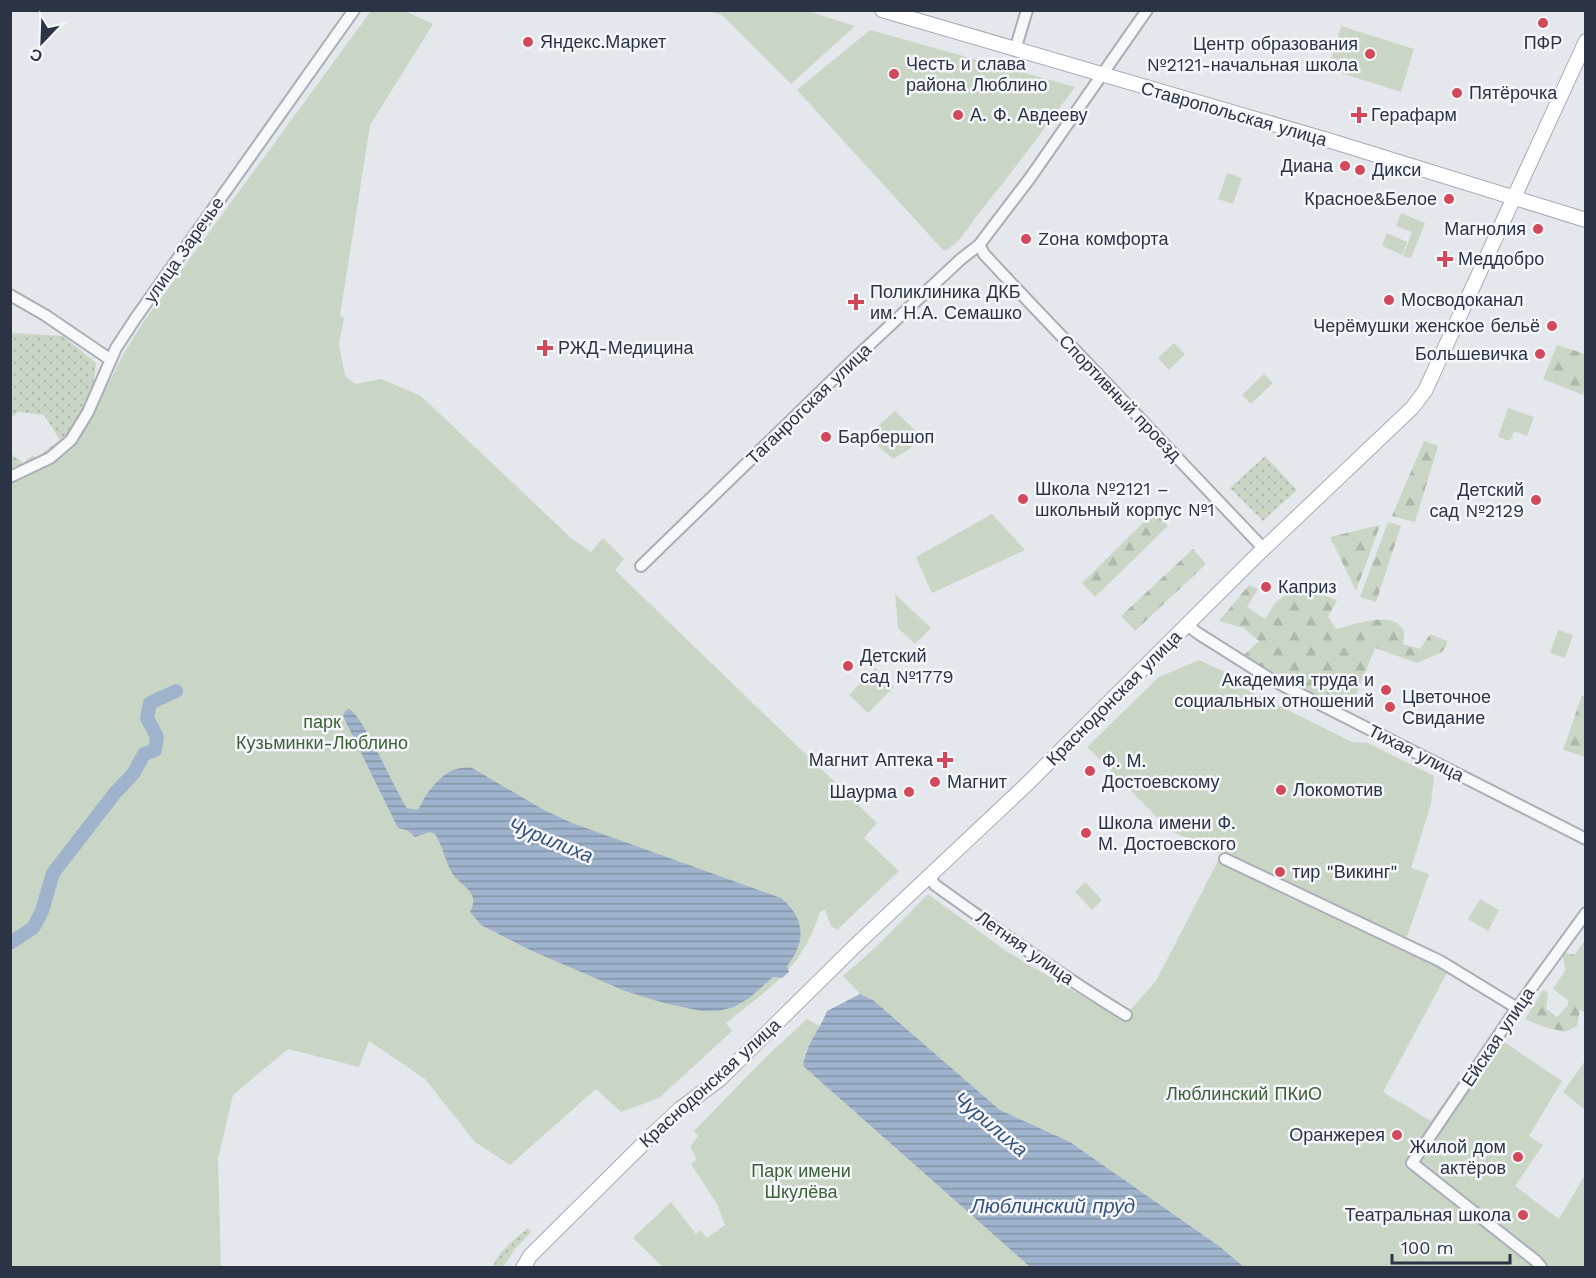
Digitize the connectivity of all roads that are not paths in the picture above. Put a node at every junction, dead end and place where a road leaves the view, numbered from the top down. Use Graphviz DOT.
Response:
graph roads {
  1 [pos="354,10"];
  2 [pos="882,10"];
  3 [pos="1027,10"];
  4 [pos="1147,10"];
  5 [pos="1586,41"];
  6 [pos="1015,50"];
  7 [pos="1101,75"];
  8 [pos="1513,198"];
  9 [pos="1586,220"];
  10 [pos="979,245"];
  11 [pos="10,295"];
  12 [pos="111,360"];
  13 [pos="10,477"];
  14 [pos="1264,549"];
  15 [pos="641,566"];
  16 [pos="1187,625"];
  17 [pos="1586,839"];
  18 [pos="1225,859"];
  19 [pos="929,876"];
  20 [pos="1586,913"];
  21 [pos="1517,1008"];
  22 [pos="1126,1015"];
  23 [pos="1536,1265"];
  24 [pos="523,1268"];
  1 -- 12 [label="street, улица Заречье"];
  2 -- 6 [label="main road, Ставропольская улица"];
  3 -- 6 [label="street"];
  4 -- 7 [label="street, Таганрогская улица"];
  5 -- 8 [label="main road, Краснодонская улица"];
  6 -- 7 [label="main road, Ставропольская улица"];
  7 -- 8 [label="main road, Ставропольская улица"];
  7 -- 10 [label="street, Таганрогская улица"];
  8 -- 9 [label="main road, Ставропольская улица"];
  8 -- 14 [label="main road, Краснодонская улица"];
  10 -- 14 [label="street, Спортивный проезд"];
  10 -- 15 [label="street, Таганрогская улица"];
  11 -- 12 [label="street"];
  12 -- 13 [label="street, улица Заречье"];
  14 -- 16 [label="main road, Краснодонская улица"];
  16 -- 17 [label="street, Тихая улица"];
  16 -- 19 [label="main road, Краснодонская улица"];
  18 -- 21 [label="street"];
  19 -- 22 [label="street, Летняя улица"];
  19 -- 24 [label="main road, Краснодонская улица"];
  20 -- 21 [label="street, Ейская улица"];
  21 -- 23 [label="street, Ейская улица"];
}
